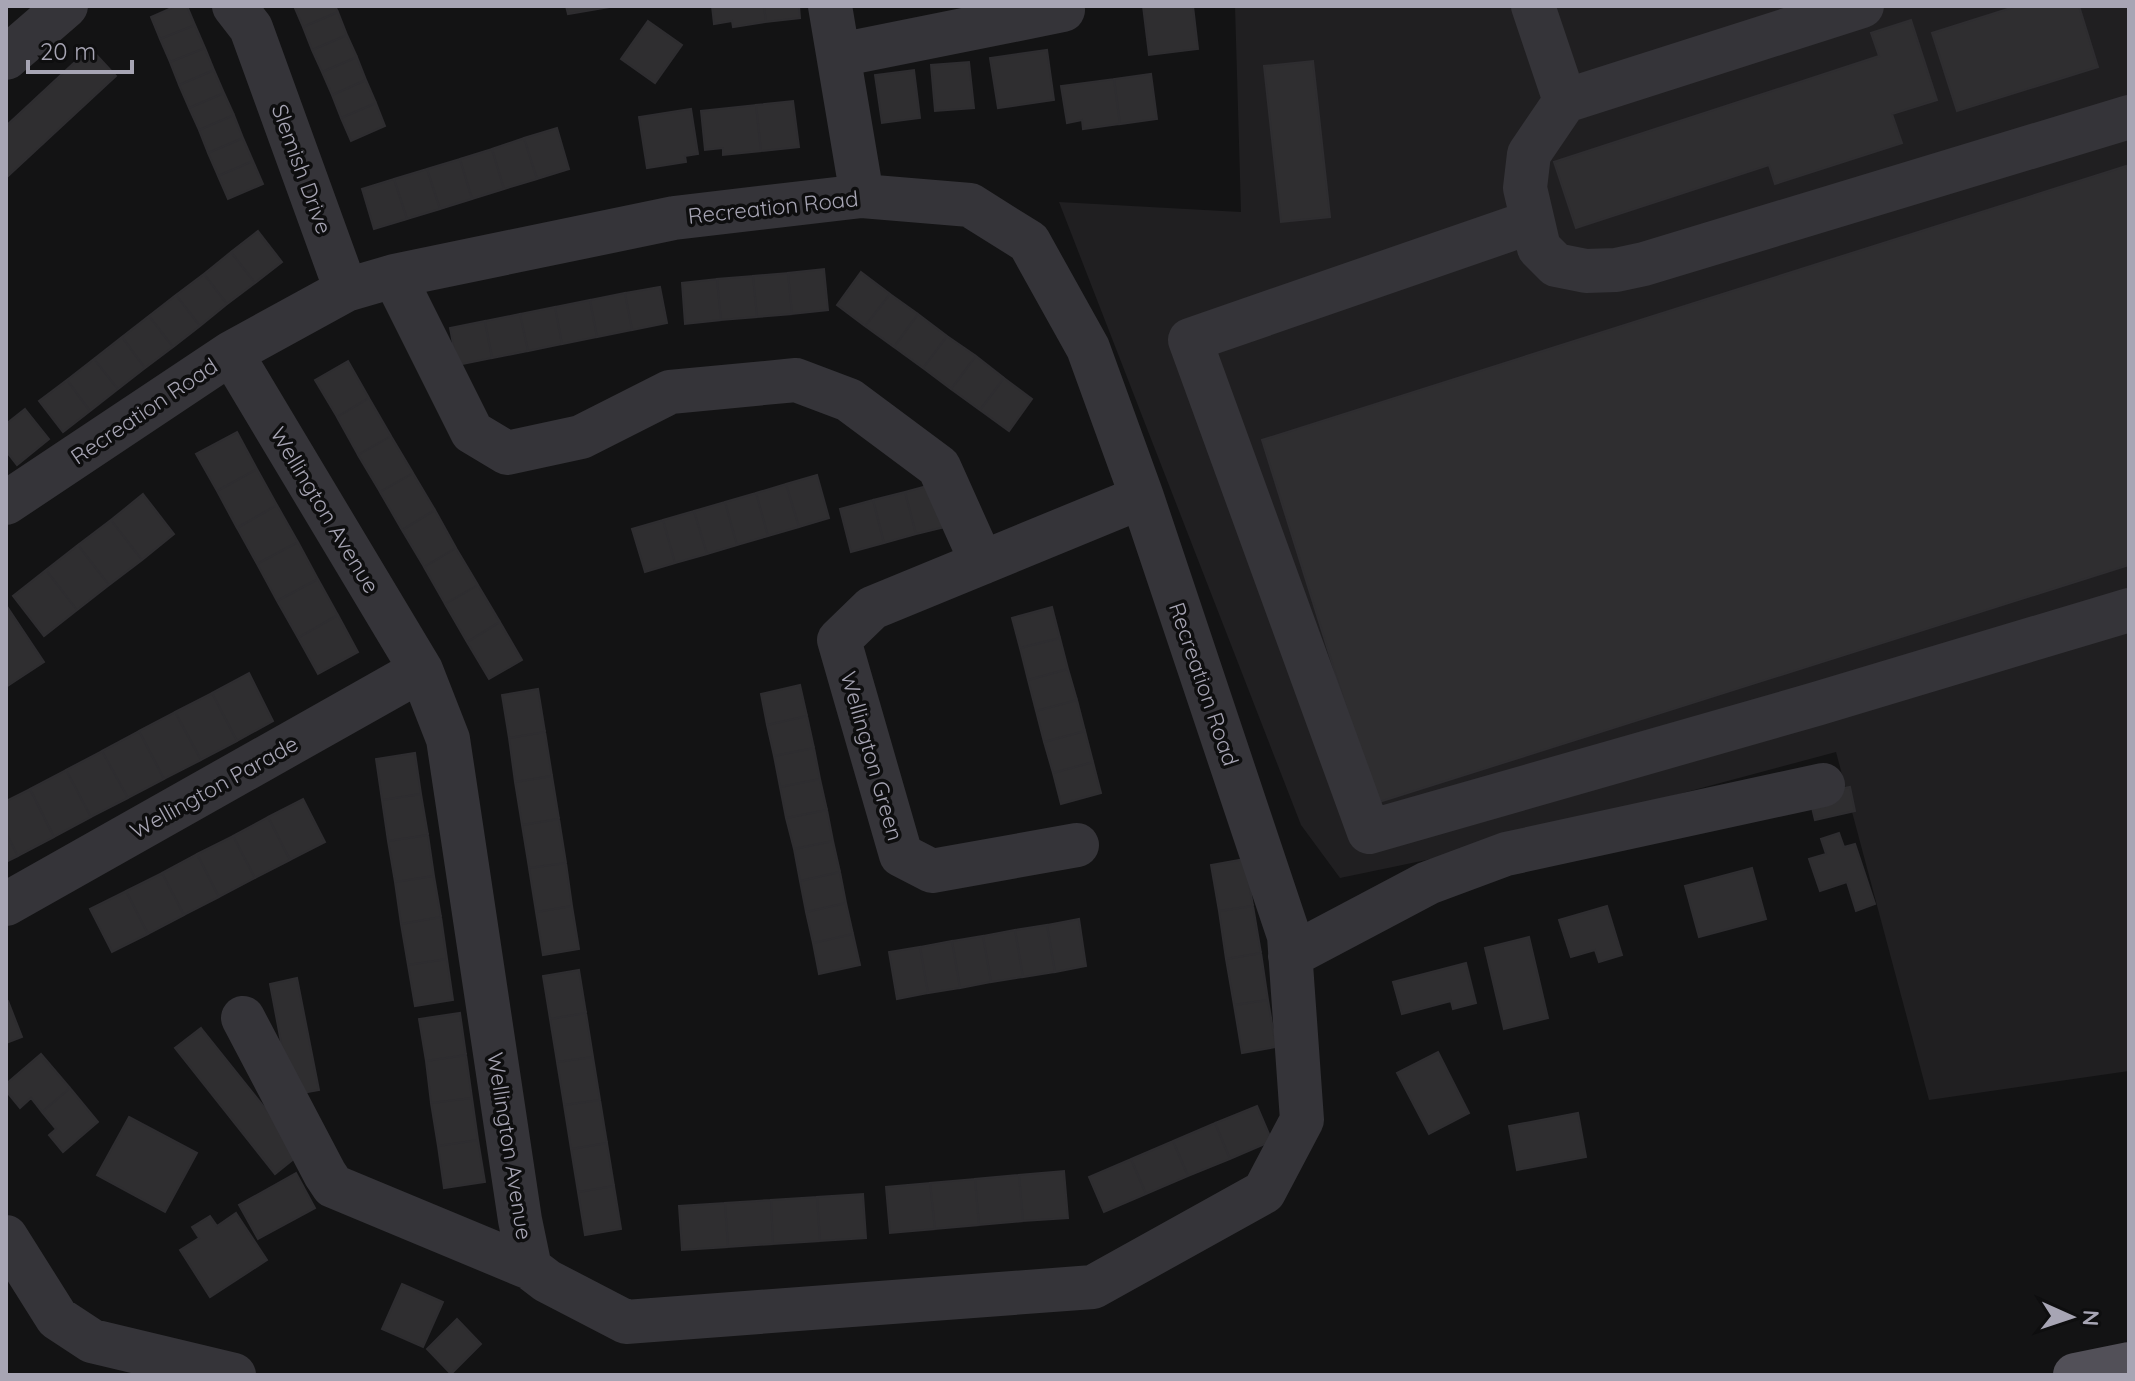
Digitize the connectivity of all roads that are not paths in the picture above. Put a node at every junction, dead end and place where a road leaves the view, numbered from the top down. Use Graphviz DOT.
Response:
graph roads {
  1 [pos="66,6"];
  2 [pos="234,6"];
  3 [pos="830,6"];
  4 [pos="1533,6"];
  5 [pos="1862,6"];
  6 [pos="1063,10"];
  7 [pos="839,55"];
  8 [pos="6,58"];
  9 [pos="1565,101"];
  10 [pos="2129,117"];
  11 [pos="862,196"];
  12 [pos="1531,222"];
  13 [pos="394,276"];
  14 [pos="346,290"];
  15 [pos="231,353"];
  16 [pos="1142,497"];
  17 [pos="6,503"];
  18 [pos="982,563"];
  19 [pos="2129,610"];
  20 [pos="421,670"];
  21 [pos="1823,785"];
  22 [pos="1077,845"];
  23 [pos="6,904"];
  24 [pos="1290,956"];
  25 [pos="243,1018"];
  26 [pos="6,1237"];
  27 [pos="530,1268"];
  28 [pos="2129,1364"];
  29 [pos="234,1375"];
  30 [pos="2075,1375"];
  1 -- 8 [label="street"];
  2 -- 14 [label="street, Slemish Drive"];
  3 -- 7 [label="street"];
  4 -- 9 [label="street"];
  5 -- 9 [label="street"];
  6 -- 7 [label="street"];
  7 -- 11 [label="street"];
  9 -- 12 [label="street"];
  10 -- 12 [label="street"];
  11 -- 13 [label="street, Recreation Road"];
  11 -- 16 [label="street, Recreation Road"];
  12 -- 19 [label="street"];
  13 -- 14 [label="street, Recreation Road"];
  13 -- 18 [label="street"];
  14 -- 15 [label="street, Recreation Road"];
  15 -- 17 [label="street, Recreation Road"];
  15 -- 20 [label="street, Wellington Avenue"];
  16 -- 18 [label="street, Wellington Green"];
  16 -- 24 [label="street, Recreation Road"];
  18 -- 22 [label="street, Wellington Green"];
  20 -- 23 [label="street, Wellington Parade"];
  20 -- 27 [label="street, Wellington Avenue"];
  21 -- 24 [label="street"];
  24 -- 27 [label="street, Wellington Avenue"];
  25 -- 27 [label="street"];
  26 -- 29 [label="street"];
  28 -- 30 [label="main road"];
}
